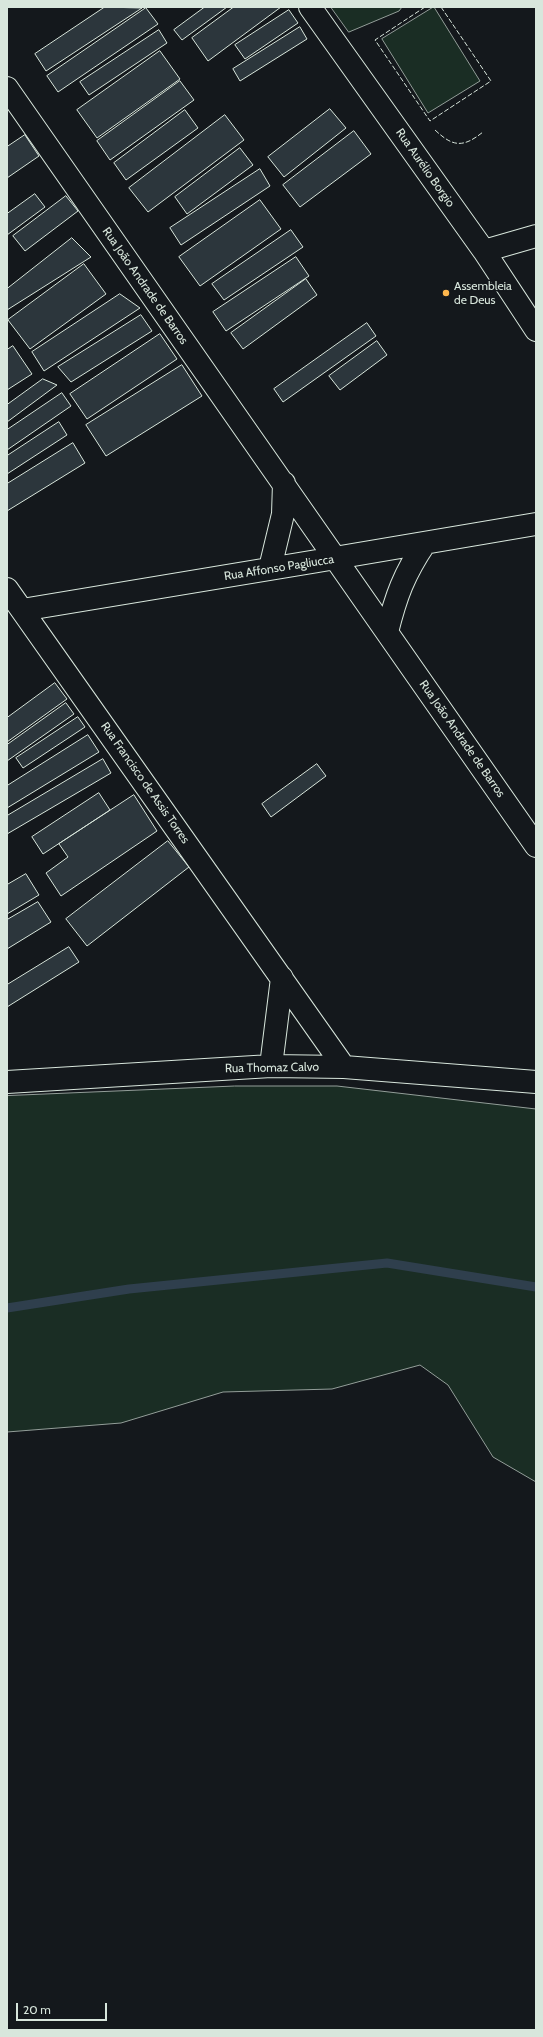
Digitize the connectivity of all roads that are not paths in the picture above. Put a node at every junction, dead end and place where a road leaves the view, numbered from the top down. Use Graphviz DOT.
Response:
graph roads {
  1 [pos="310,7"];
  2 [pos="7,88"];
  3 [pos="536,236"];
  4 [pos="484,251"];
  5 [pos="536,330"];
  6 [pos="284,483"];
  7 [pos="536,524"];
  8 [pos="425,543"];
  9 [pos="337,559"];
  10 [pos="270,568"];
  11 [pos="7,589"];
  12 [pos="22,610"];
  13 [pos="387,632"];
  14 [pos="536,846"];
  15 [pos="282,978"];
  16 [pos="271,1066"];
  17 [pos="344,1067"];
  18 [pos="7,1082"];
  19 [pos="536,1082"];
  1 -- 4 [label="street, Rua Aurélio Borgio"];
  2 -- 6 [label="street, Rua João Andrade de Barros"];
  3 -- 4 [label="street"];
  4 -- 5 [label="street, Rua Aurélio Borgio"];
  6 -- 9 [label="street, Rua João Andrade de Barros"];
  6 -- 10 [label="street"];
  7 -- 8 [label="street, Rua Affonso Pagliucca"];
  8 -- 9 [label="street, Rua Affonso Pagliucca"];
  8 -- 13 [label="street"];
  9 -- 10 [label="street, Rua Affonso Pagliucca"];
  9 -- 13 [label="street, Rua João Andrade de Barros"];
  10 -- 12 [label="street, Rua Affonso Pagliucca"];
  11 -- 12 [label="street, Rua Francisco de Assis Torres"];
  12 -- 15 [label="street, Rua Francisco de Assis Torres"];
  13 -- 14 [label="street, Rua João Andrade de Barros"];
  15 -- 16 [label="street"];
  15 -- 17 [label="street, Rua Francisco de Assis Torres"];
  16 -- 17 [label="street, Rua Thomaz Calvo"];
  16 -- 18 [label="street, Rua Thomaz Calvo"];
  17 -- 19 [label="street, Rua Thomaz Calvo"];
}
